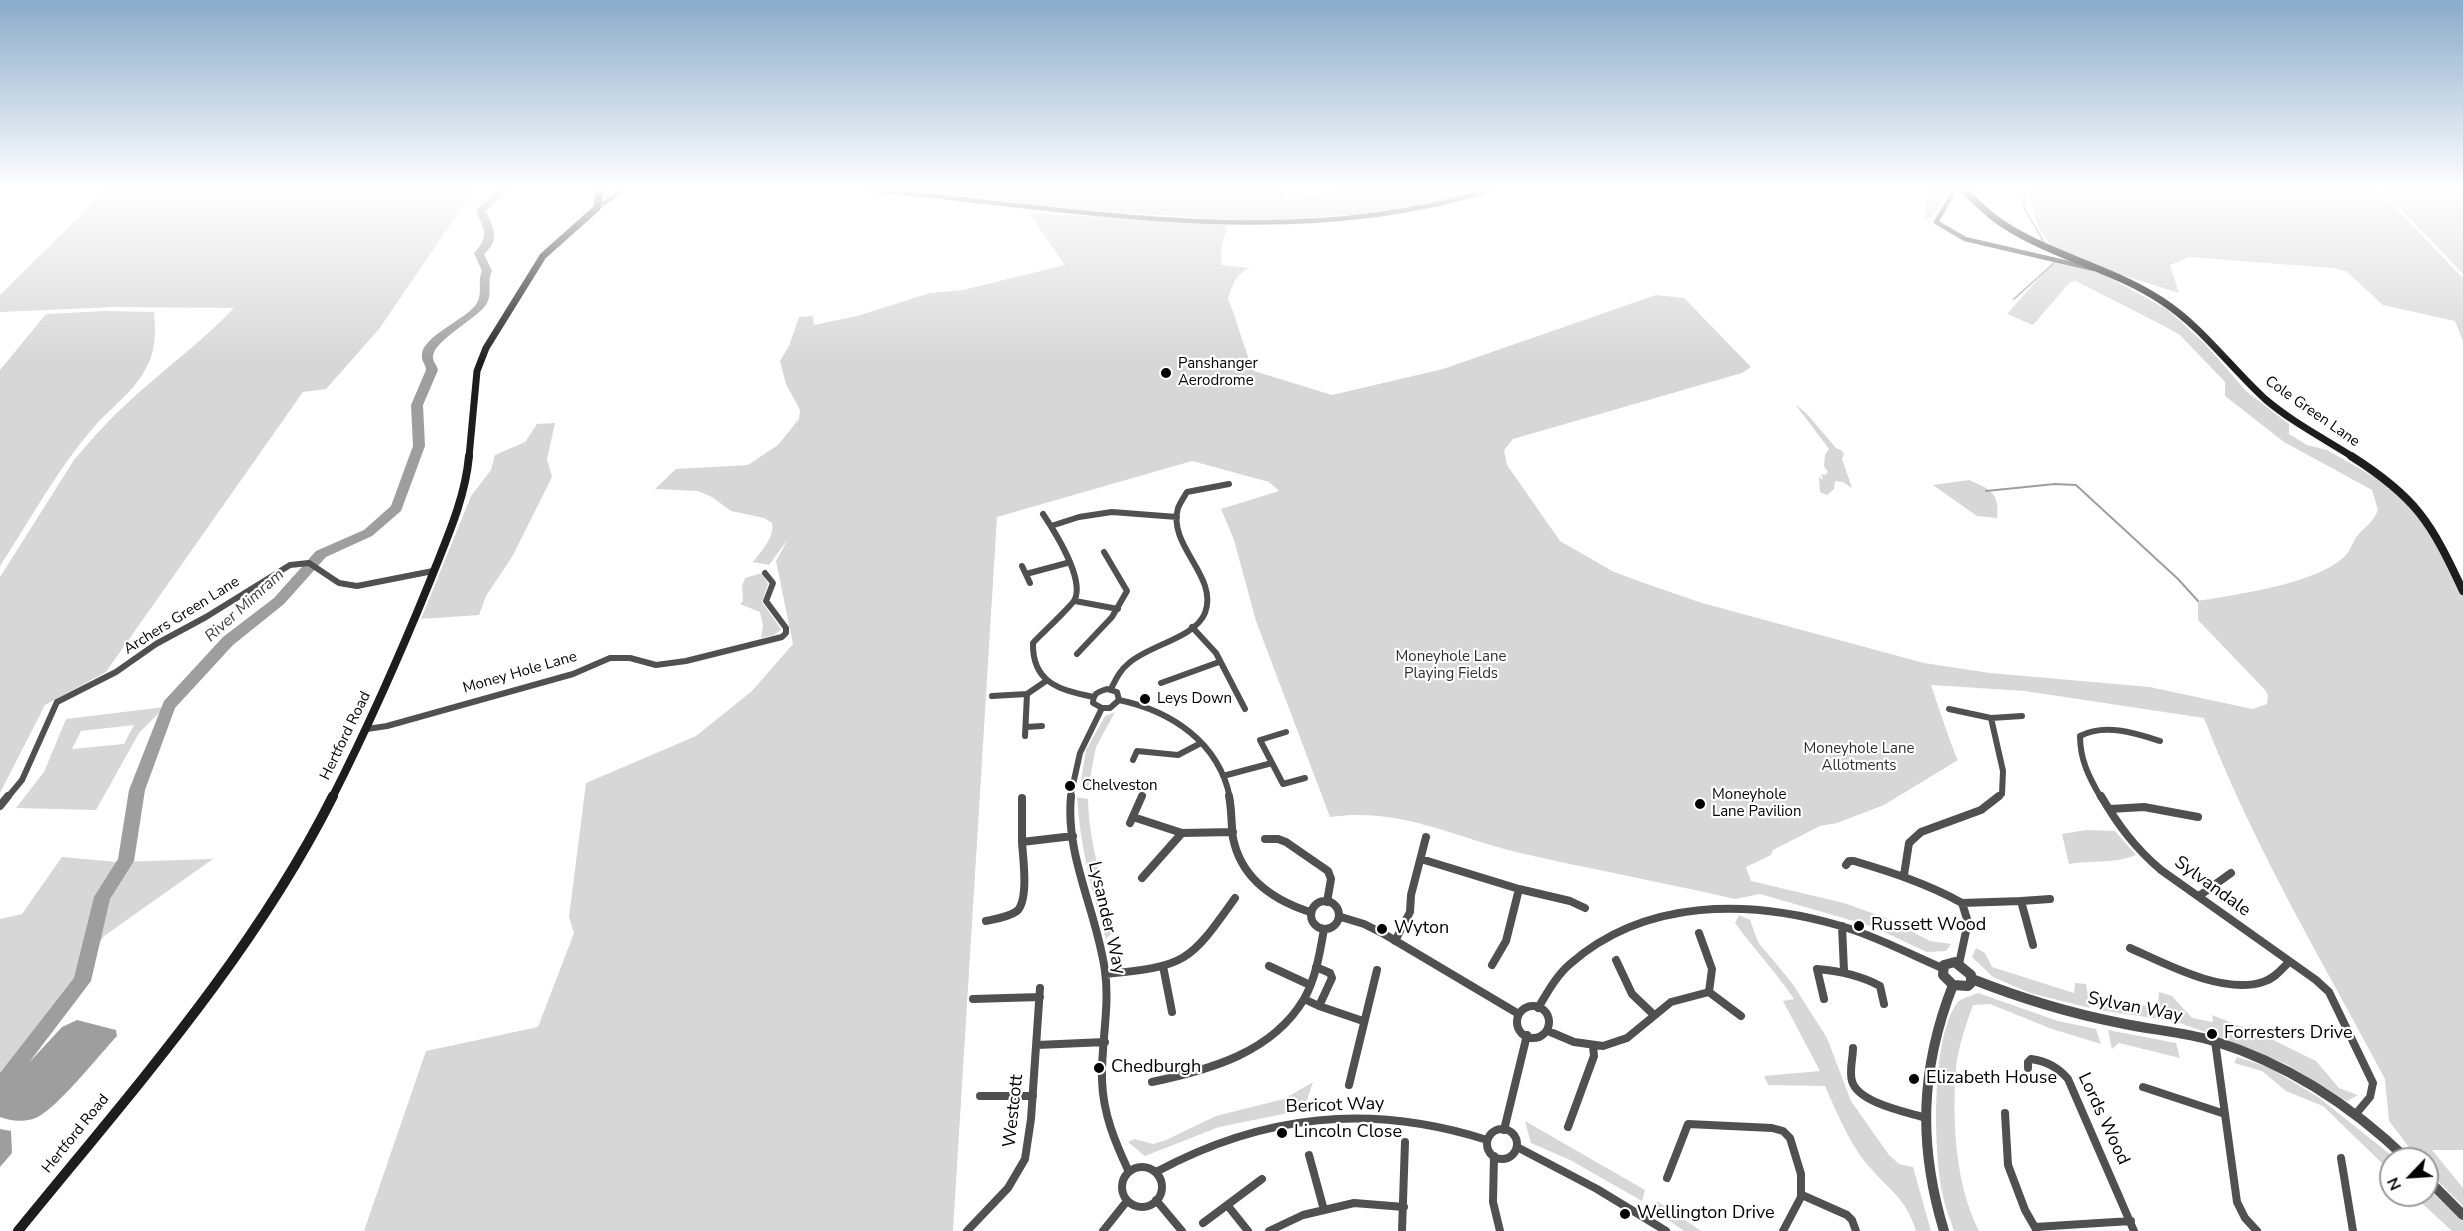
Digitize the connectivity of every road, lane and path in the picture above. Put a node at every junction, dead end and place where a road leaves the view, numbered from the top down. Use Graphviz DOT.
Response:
graph roads {
  1 [pos="553,247"];
  2 [pos="1997,247"];
  3 [pos="2045,247"];
  4 [pos="2101,270"];
  5 [pos="1229,483"];
  6 [pos="1043,514"];
  7 [pos="1177,517"];
  8 [pos="1051,526"];
  9 [pos="1104,552"];
  10 [pos="1067,563"];
  11 [pos="1022,566"];
  12 [pos="433,571"];
  13 [pos="765,573"];
  14 [pos="1026,574"];
  15 [pos="1030,583"];
  16 [pos="2463,591"];
  17 [pos="1075,601"];
  18 [pos="1118,609"];
  19 [pos="1192,627"];
  20 [pos="1077,654"];
  21 [pos="1219,662"];
  22 [pos="1046,681"];
  23 [pos="1161,683"];
  24 [pos="1111,689"];
  25 [pos="1027,694"];
  26 [pos="992,696"];
  27 [pos="1093,697"];
  28 [pos="1119,700"];
  29 [pos="1102,708"];
  30 [pos="1245,709"];
  31 [pos="1949,709"];
  32 [pos="2022,716"];
  33 [pos="1991,718"];
  34 [pos="1042,726"];
  35 [pos="1026,727"];
  36 [pos="367,729"];
  37 [pos="1286,732"];
  38 [pos="1025,736"];
  39 [pos="2160,741"];
  40 [pos="1201,743"];
  41 [pos="1133,760"];
  42 [pos="1272,763"];
  43 [pos="1223,776"];
  44 [pos="1305,777"];
  45 [pos="1142,796"];
  46 [pos="1022,798"];
  47 [pos="0,806"];
  48 [pos="2110,809"];
  49 [pos="2198,817"];
  50 [pos="1233,832"];
  51 [pos="1182,833"];
  52 [pos="1073,836"];
  53 [pos="1426,837"];
  54 [pos="1265,839"];
  55 [pos="1022,842"];
  56 [pos="1421,859"];
  57 [pos="1846,865"];
  58 [pos="2231,873"];
  59 [pos="1904,875"];
  60 [pos="1142,878"];
  61 [pos="1519,890"];
  62 [pos="2199,896"];
  63 [pos="1234,898"];
  64 [pos="2050,899"];
  65 [pos="2021,901"];
  66 [pos="1327,902"];
  67 [pos="1962,903"];
  68 [pos="1585,908"];
  69 [pos="1310,912"];
  70 [pos="1341,917"];
  71 [pos="986,921"];
  72 [pos="1842,926"];
  73 [pos="1324,929"];
  74 [pos="1699,933"];
  75 [pos="1395,941"];
  76 [pos="2033,945"];
  77 [pos="2130,948"];
  78 [pos="1616,960"];
  79 [pos="2289,962"];
  80 [pos="1959,964"];
  81 [pos="1492,965"];
  82 [pos="1163,966"];
  83 [pos="1269,966"];
  84 [pos="1316,967"];
  85 [pos="1942,968"];
  86 [pos="1377,970"];
  87 [pos="1844,971"];
  88 [pos="1106,974"];
  89 [pos="1972,979"];
  90 [pos="1310,985"];
  91 [pos="1953,985"];
  92 [pos="1709,992"];
  93 [pos="973,999"];
  94 [pos="1304,999"];
  95 [pos="1824,999"];
  96 [pos="1884,1004"];
  97 [pos="1319,1006"];
  98 [pos="1538,1008"];
  99 [pos="1172,1012"];
  100 [pos="1518,1013"];
  101 [pos="1654,1015"];
  102 [pos="1741,1016"];
  103 [pos="1363,1021"];
  104 [pos="1548,1031"];
  105 [pos="1527,1035"];
  106 [pos="2216,1041"];
  107 [pos="1105,1042"];
  108 [pos="1037,1046"];
  109 [pos="1593,1046"];
  110 [pos="1853,1048"];
  111 [pos="2028,1068"];
  112 [pos="1152,1082"];
  113 [pos="1349,1085"];
  114 [pos="2143,1087"];
  115 [pos="980,1096"];
  116 [pos="1033,1096"];
  117 [pos="2005,1113"];
  118 [pos="2226,1114"];
  119 [pos="2355,1114"];
  120 [pos="1926,1118"];
  121 [pos="1568,1127"];
  122 [pos="1504,1130"];
  123 [pos="1487,1140"];
  124 [pos="1405,1142"];
  125 [pos="1517,1147"];
  126 [pos="2393,1147"];
  127 [pos="1309,1155"];
  128 [pos="1494,1156"];
  129 [pos="2341,1158"];
  130 [pos="1129,1172"];
  131 [pos="1156,1173"];
  132 [pos="1667,1178"];
  133 [pos="1262,1179"];
  134 [pos="2439,1191"];
  135 [pos="1802,1195"];
  136 [pos="1156,1200"];
  137 [pos="1127,1202"];
  138 [pos="1228,1206"];
  139 [pos="1404,1207"];
  140 [pos="1324,1209"];
  141 [pos="2463,1215"];
  142 [pos="2131,1221"];
  143 [pos="1203,1223"];
  144 [pos="2036,1229"];
  145 [pos="18,1231"];
  146 [pos="967,1231"];
  147 [pos="1102,1231"];
  148 [pos="1182,1231"];
  149 [pos="1248,1231"];
  150 [pos="1269,1231"];
  151 [pos="1402,1231"];
  152 [pos="1500,1231"];
  153 [pos="1666,1231"];
  154 [pos="1783,1231"];
  155 [pos="1856,1231"];
  156 [pos="1944,1231"];
  157 [pos="2134,1231"];
  158 [pos="2257,1231"];
  159 [pos="2353,1231"];
  1 -- 12 [label="main road, Hertford Road"];
  2 -- 4 [label="street"];
  3 -- 4 [label="main road, Cole Green Lane"];
  4 -- 16 [label="main road, Cole Green Lane"];
  5 -- 7 [label="street"];
  6 -- 8 [label="street"];
  7 -- 8 [label="street"];
  7 -- 19 [label="street"];
  8 -- 10 [label="street"];
  9 -- 18 [label="street"];
  10 -- 14 [label="street"];
  10 -- 17 [label="street"];
  11 -- 14 [label="street"];
  12 -- 36 [label="main road, Hertford Road"];
  12 -- 47 [label="street, Archers Green Lane"];
  13 -- 36 [label="street, Money Hole Lane"];
  14 -- 15 [label="street"];
  17 -- 18 [label="street"];
  17 -- 22 [label="street"];
  18 -- 20 [label="street"];
  19 -- 21 [label="street"];
  19 -- 24 [label="street"];
  21 -- 23 [label="street"];
  21 -- 30 [label="street"];
  22 -- 25 [label="street"];
  22 -- 27 [label="street"];
  24 -- 27 [label="street"];
  24 -- 28 [label="street"];
  25 -- 26 [label="street"];
  25 -- 35 [label="street"];
  27 -- 29 [label="street"];
  28 -- 29 [label="street"];
  28 -- 40 [label="street"];
  29 -- 52 [label="street, Lysander Way"];
  31 -- 33 [label="street"];
  32 -- 33 [label="street"];
  33 -- 59 [label="street"];
  34 -- 35 [label="street"];
  35 -- 38 [label="street"];
  36 -- 145 [label="main road, Hertford Road"];
  37 -- 42 [label="street"];
  39 -- 48 [label="street, Sylvandale"];
  40 -- 41 [label="street"];
  40 -- 43 [label="street"];
  42 -- 43 [label="street"];
  42 -- 44 [label="street"];
  43 -- 50 [label="street"];
  45 -- 51 [label="street"];
  46 -- 55 [label="street"];
  48 -- 49 [label="street"];
  48 -- 62 [label="street, Sylvandale"];
  50 -- 51 [label="street"];
  50 -- 69 [label="street"];
  51 -- 60 [label="street"];
  52 -- 55 [label="street"];
  52 -- 88 [label="street, Lysander Way"];
  53 -- 56 [label="street"];
  54 -- 66 [label="street"];
  55 -- 71 [label="street"];
  56 -- 61 [label="street"];
  56 -- 75 [label="street"];
  57 -- 59 [label="street"];
  58 -- 62 [label="street"];
  59 -- 67 [label="street"];
  61 -- 68 [label="street"];
  61 -- 81 [label="street"];
  62 -- 79 [label="street, Sylvandale"];
  63 -- 82 [label="street"];
  64 -- 65 [label="street"];
  65 -- 67 [label="street"];
  65 -- 76 [label="street"];
  66 -- 69 [label="street"];
  66 -- 70 [label="street"];
  67 -- 80 [label="street"];
  69 -- 73 [label="street"];
  70 -- 73 [label="street"];
  70 -- 75 [label="street"];
  72 -- 85 [label="street"];
  72 -- 87 [label="street"];
  72 -- 98 [label="street"];
  73 -- 84 [label="street"];
  74 -- 92 [label="street"];
  75 -- 100 [label="street"];
  77 -- 79 [label="street"];
  78 -- 101 [label="street"];
  79 -- 119 [label="street, Sylvandale"];
  80 -- 85 [label="street"];
  80 -- 89 [label="street"];
  82 -- 88 [label="street"];
  82 -- 99 [label="street"];
  83 -- 90 [label="street"];
  84 -- 90 [label="street"];
  84 -- 97 [label="street"];
  85 -- 91 [label="street"];
  86 -- 103 [label="street"];
  87 -- 95 [label="street"];
  87 -- 96 [label="street"];
  88 -- 107 [label="street, Lysander Way"];
  89 -- 91 [label="street"];
  89 -- 106 [label="street, Sylvan Way"];
  90 -- 94 [label="street"];
  91 -- 120 [label="street"];
  92 -- 101 [label="street"];
  92 -- 102 [label="street"];
  93 -- 108 [label="street"];
  94 -- 97 [label="street"];
  94 -- 112 [label="street"];
  97 -- 103 [label="street"];
  98 -- 100 [label="street"];
  98 -- 104 [label="street"];
  100 -- 105 [label="street"];
  101 -- 109 [label="street"];
  103 -- 113 [label="street"];
  104 -- 105 [label="street"];
  104 -- 109 [label="street"];
  105 -- 122 [label="street"];
  106 -- 118 [label="street"];
  106 -- 119 [label="street, Sylvan Way"];
  107 -- 108 [label="street"];
  107 -- 130 [label="street, Lysander Way"];
  108 -- 116 [label="street, Westcott"];
  109 -- 121 [label="street"];
  110 -- 120 [label="street"];
  111 -- 142 [label="street, Lords Wood"];
  114 -- 118 [label="street"];
  115 -- 116 [label="street"];
  116 -- 146 [label="street, Westcott"];
  117 -- 144 [label="street"];
  118 -- 158 [label="street"];
  119 -- 126 [label="street, Sylvan Way"];
  120 -- 156 [label="street"];
  122 -- 123 [label="street"];
  122 -- 125 [label="street"];
  123 -- 128 [label="street"];
  123 -- 131 [label="street, Bericot Way"];
  124 -- 139 [label="street"];
  125 -- 128 [label="street"];
  125 -- 153 [label="street"];
  127 -- 140 [label="street"];
  128 -- 152 [label="street"];
  129 -- 159 [label="street"];
  130 -- 131 [label="street"];
  130 -- 137 [label="street"];
  131 -- 136 [label="street"];
  132 -- 135 [label="street"];
  133 -- 138 [label="street"];
  134 -- 141 [label="street"];
  135 -- 154 [label="street"];
  135 -- 155 [label="street"];
  136 -- 137 [label="street"];
  136 -- 148 [label="street"];
  137 -- 147 [label="street"];
  138 -- 143 [label="street"];
  138 -- 149 [label="street"];
  139 -- 140 [label="street"];
  139 -- 151 [label="street"];
  140 -- 150 [label="street"];
  142 -- 144 [label="street"];
  142 -- 157 [label="street, Lords Wood"];
}
